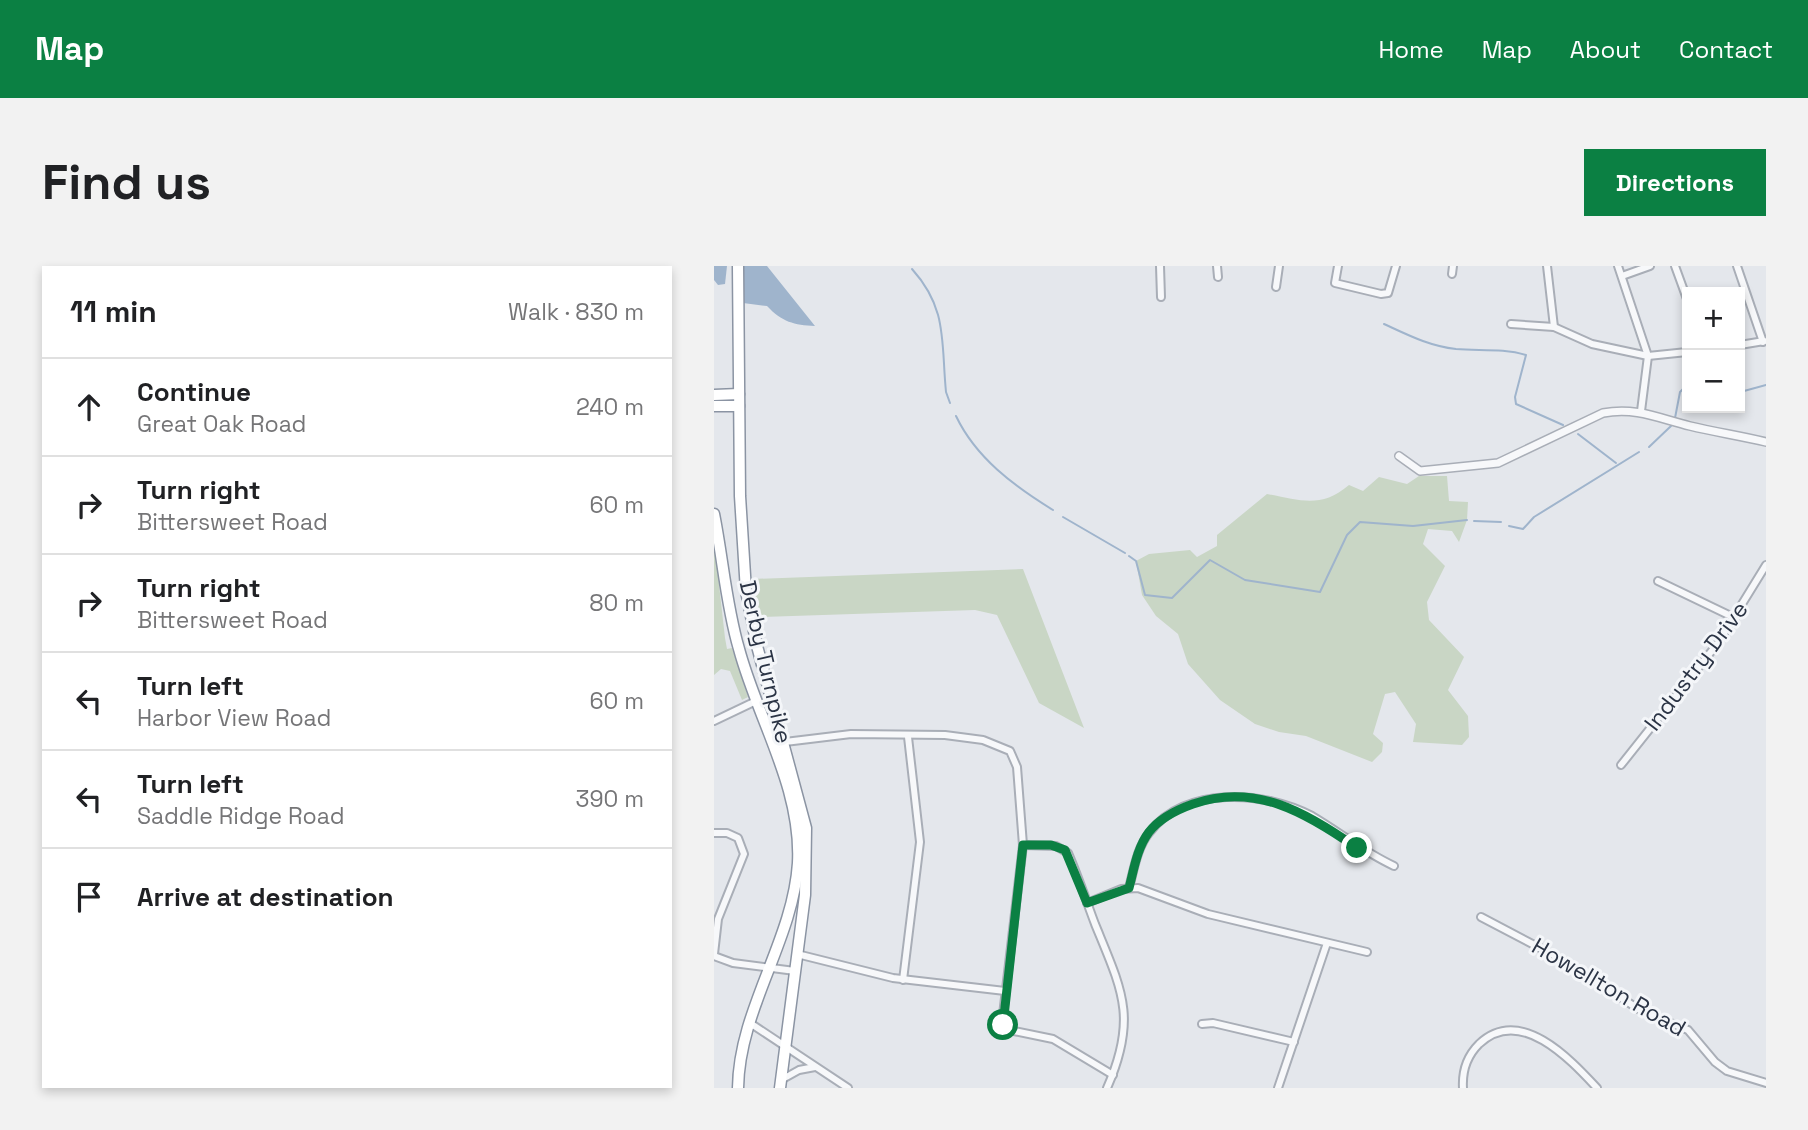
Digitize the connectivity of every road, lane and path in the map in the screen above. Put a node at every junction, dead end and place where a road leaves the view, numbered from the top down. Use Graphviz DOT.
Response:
graph roads {
  1 [pos="738,266"];
  2 [pos="1160,266"];
  3 [pos="1217,266"];
  4 [pos="1279,266"];
  5 [pos="1338,266"];
  6 [pos="1395,266"];
  7 [pos="1453,266"];
  8 [pos="1547,266"];
  9 [pos="1618,266"];
  10 [pos="1650,266"];
  11 [pos="1675,266"];
  12 [pos="1737,266"];
  13 [pos="1451,274"];
  14 [pos="1622,276"];
  15 [pos="1218,277"];
  16 [pos="1276,287"];
  17 [pos="1683,287"];
  18 [pos="1161,297"];
  19 [pos="1511,324"];
  20 [pos="1554,327"];
  21 [pos="1764,341"];
  22 [pos="1745,344"];
  23 [pos="1682,353"];
  24 [pos="1648,356"];
  25 [pos="714,395"];
  26 [pos="738,400"];
  27 [pos="714,406"];
  28 [pos="1641,411"];
  29 [pos="1766,442"];
  30 [pos="1399,456"];
  31 [pos="714,513"];
  32 [pos="1766,565"];
  33 [pos="1658,581"];
  34 [pos="1735,618"];
  35 [pos="756,701"];
  36 [pos="714,721"];
  37 [pos="908,737"];
  38 [pos="785,742"];
  39 [pos="1621,765"];
  40 [pos="714,833"];
  41 [pos="1023,845"];
  42 [pos="1394,866"];
  43 [pos="1129,888"];
  44 [pos="1087,903"];
  45 [pos="1481,917"];
  46 [pos="1327,943"];
  47 [pos="1367,952"];
  48 [pos="797,954"];
  49 [pos="714,955"];
  50 [pos="770,968"];
  51 [pos="795,971"];
  52 [pos="904,980"];
  53 [pos="1006,991"];
  54 [pos="750,1023"];
  55 [pos="1202,1024"];
  56 [pos="1294,1042"];
  57 [pos="785,1047"];
  58 [pos="815,1066"];
  59 [pos="1113,1075"];
  60 [pos="781,1084"];
  61 [pos="1763,1084"];
  62 [pos="738,1088"];
  63 [pos="848,1088"];
  64 [pos="1107,1088"];
  65 [pos="1278,1088"];
  66 [pos="1463,1088"];
  67 [pos="1597,1088"];
  1 -- 26 [label="highway, Derby Turnpike"];
  2 -- 18 [label="street"];
  3 -- 15 [label="street"];
  4 -- 16 [label="street"];
  5 -- 6 [label="street"];
  7 -- 13 [label="street"];
  8 -- 20 [label="street"];
  9 -- 14 [label="street"];
  10 -- 14 [label="street"];
  11 -- 17 [label="street"];
  12 -- 21 [label="street"];
  14 -- 24 [label="street"];
  19 -- 20 [label="street"];
  20 -- 24 [label="street"];
  21 -- 22 [label="street"];
  23 -- 24 [label="street"];
  24 -- 28 [label="street"];
  25 -- 26 [label="highway"];
  26 -- 27 [label="highway"];
  26 -- 38 [label="highway, Derby Turnpike"];
  28 -- 29 [label="street"];
  28 -- 30 [label="street"];
  31 -- 35 [label="highway, Derby Turnpike"];
  32 -- 34 [label="street, Industry Drive"];
  33 -- 34 [label="street"];
  34 -- 39 [label="street, Industry Drive"];
  35 -- 36 [label="street"];
  35 -- 50 [label="highway, Derby Turnpike"];
  37 -- 38 [label="street"];
  37 -- 41 [label="street"];
  37 -- 52 [label="street"];
  38 -- 48 [label="highway, Derby Turnpike"];
  40 -- 49 [label="street"];
  41 -- 44 [label="street"];
  41 -- 53 [label="street"];
  42 -- 43 [label="street"];
  43 -- 44 [label="street"];
  43 -- 46 [label="street"];
  44 -- 59 [label="street"];
  45 -- 61 [label="street, Howellton Road"];
  46 -- 47 [label="street"];
  46 -- 56 [label="street"];
  48 -- 51 [label="highway, Derby Turnpike"];
  48 -- 52 [label="street"];
  49 -- 50 [label="street"];
  50 -- 51 [label="street"];
  50 -- 54 [label="highway, Derby Turnpike"];
  51 -- 57 [label="highway, Derby Turnpike"];
  52 -- 53 [label="street"];
  53 -- 59 [label="street"];
  54 -- 57 [label="street"];
  54 -- 62 [label="highway, Derby Turnpike"];
  55 -- 56 [label="street"];
  56 -- 65 [label="street"];
  57 -- 58 [label="street"];
  57 -- 60 [label="highway, Derby Turnpike"];
  58 -- 60 [label="street"];
  58 -- 63 [label="street"];
  59 -- 64 [label="street"];
  66 -- 67 [label="street"];
}
